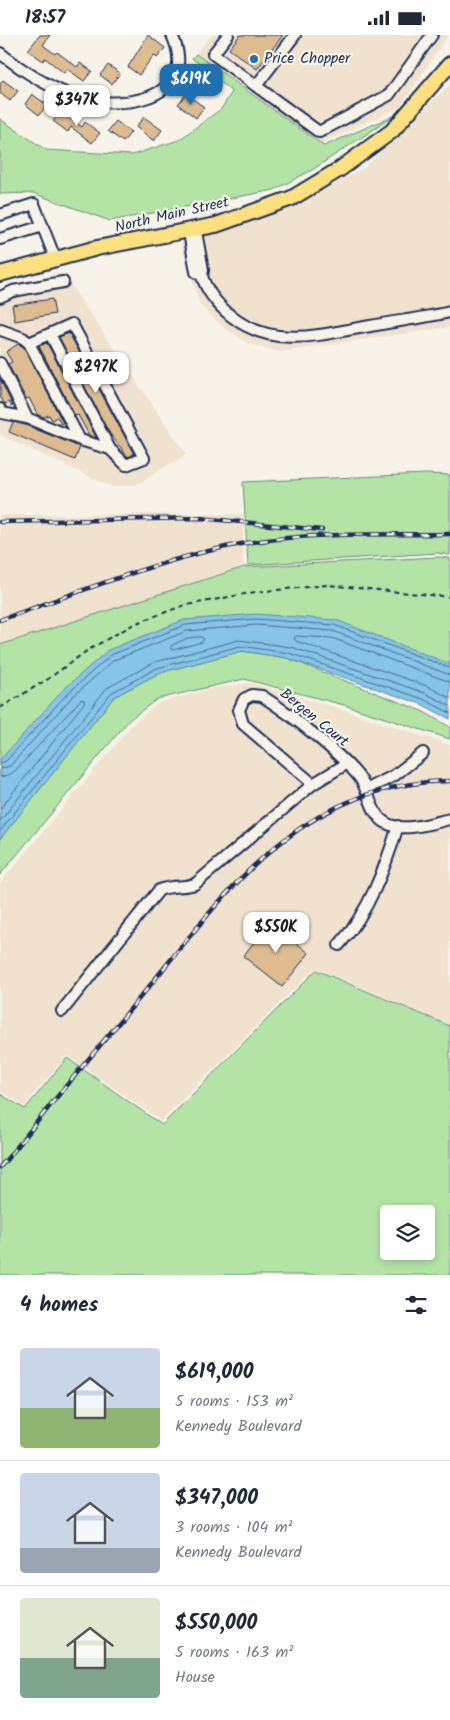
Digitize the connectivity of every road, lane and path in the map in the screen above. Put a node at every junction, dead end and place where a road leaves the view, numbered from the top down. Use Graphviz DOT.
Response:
graph roads {
  1 [pos="172,35"];
  2 [pos="228,35"];
  3 [pos="295,35"];
  4 [pos="432,35"];
  5 [pos="0,53"];
  6 [pos="450,64"];
  7 [pos="445,75"];
  8 [pos="256,86"];
  9 [pos="0,215"];
  10 [pos="43,225"];
  11 [pos="193,232"];
  12 [pos="0,239"];
  13 [pos="55,258"];
  14 [pos="0,274"];
  15 [pos="63,281"];
  16 [pos="0,297"];
  17 [pos="450,312"];
  18 [pos="0,330"];
  19 [pos="50,334"];
  20 [pos="30,343"];
  21 [pos="0,363"];
  22 [pos="0,409"];
  23 [pos="27,418"];
  24 [pos="80,440"];
  25 [pos="110,449"];
  26 [pos="450,597"];
  27 [pos="0,708"];
  28 [pos="423,753"];
  29 [pos="346,764"];
  30 [pos="313,784"];
  31 [pos="366,790"];
  32 [pos="450,819"];
  33 [pos="398,827"];
  34 [pos="339,945"];
  35 [pos="62,1011"];
  1 -- 5 [label="street"];
  2 -- 8 [label="street"];
  3 -- 8 [label="street"];
  4 -- 8 [label="street"];
  6 -- 7 [label="main road, North Main Street"];
  7 -- 11 [label="main road, North Main Street"];
  9 -- 10 [label="street"];
  10 -- 12 [label="street"];
  10 -- 13 [label="street"];
  11 -- 13 [label="main road, North Main Street"];
  11 -- 17 [label="street"];
  13 -- 14 [label="main road, North Main Street"];
  15 -- 16 [label="street"];
  18 -- 20 [label="street"];
  19 -- 20 [label="street"];
  19 -- 25 [label="street"];
  19 -- 25 [label="street"];
  20 -- 24 [label="street"];
  21 -- 23 [label="street"];
  22 -- 23 [label="street"];
  23 -- 24 [label="street"];
  24 -- 25 [label="street"];
  26 -- 27 [label="path"];
  28 -- 31 [label="street"];
  29 -- 30 [label="street"];
  29 -- 30 [label="street, Bergen Court"];
  29 -- 31 [label="street, Bergen Court"];
  30 -- 35 [label="street"];
  31 -- 33 [label="street, Bergen Court"];
  32 -- 33 [label="street"];
  33 -- 34 [label="street"];
}
